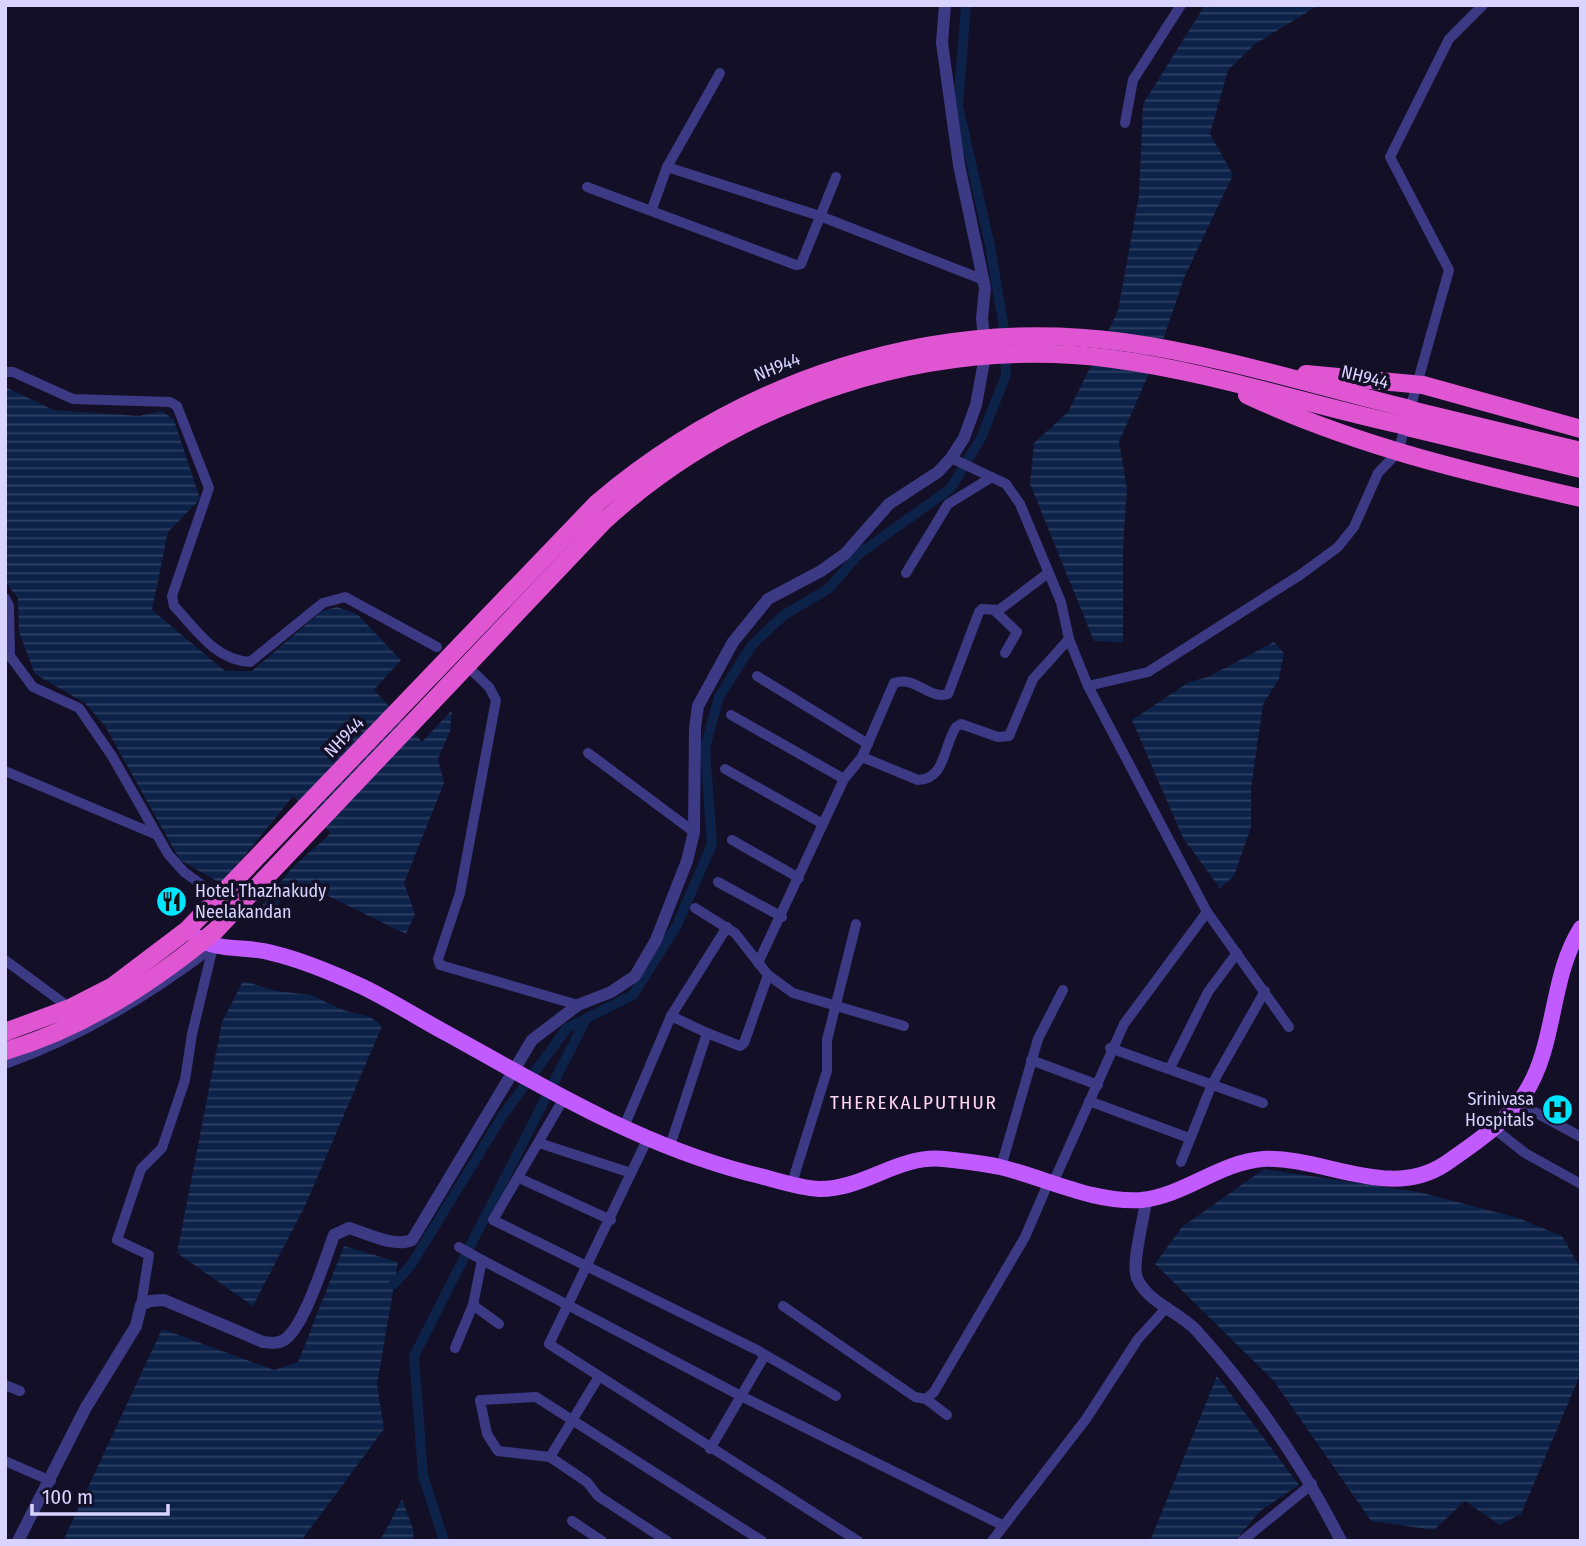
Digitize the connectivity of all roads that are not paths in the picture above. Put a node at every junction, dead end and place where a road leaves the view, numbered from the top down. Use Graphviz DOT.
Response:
graph roads {
  1 [pos="945,5"];
  2 [pos="1181,5"];
  3 [pos="1483,5"];
  4 [pos="720,73"];
  5 [pos="1125,124"];
  6 [pos="667,167"];
  7 [pos="836,177"];
  8 [pos="587,187"];
  9 [pos="652,209"];
  10 [pos="820,216"];
  11 [pos="984,280"];
  12 [pos="989,348"];
  13 [pos="1193,365"];
  14 [pos="1230,365"];
  15 [pos="5,372"];
  16 [pos="1212,379"];
  17 [pos="1417,384"];
  18 [pos="1408,418"];
  19 [pos="1581,429"];
  20 [pos="1581,451"];
  21 [pos="1398,452"];
  22 [pos="956,460"];
  23 [pos="1581,469"];
  24 [pos="992,477"];
  25 [pos="1581,498"];
  26 [pos="906,573"];
  27 [pos="1048,573"];
  28 [pos="5,598"];
  29 [pos="996,612"];
  30 [pos="1069,639"];
  31 [pos="437,647"];
  32 [pos="1005,653"];
  33 [pos="466,665"];
  34 [pos="757,676"];
  35 [pos="1088,686"];
  36 [pos="408,713"];
  37 [pos="731,715"];
  38 [pos="868,744"];
  39 [pos="588,753"];
  40 [pos="862,757"];
  41 [pos="725,769"];
  42 [pos="5,771"];
  43 [pos="844,779"];
  44 [pos="308,818"];
  45 [pos="823,824"];
  46 [pos="694,832"];
  47 [pos="157,835"];
  48 [pos="732,840"];
  49 [pos="799,878"];
  50 [pos="718,882"];
  51 [pos="220,898"];
  52 [pos="695,908"];
  53 [pos="1207,912"];
  54 [pos="782,917"];
  55 [pos="856,924"];
  56 [pos="727,927"];
  57 [pos="1581,928"];
  58 [pos="187,930"];
  59 [pos="208,944"];
  60 [pos="1237,953"];
  61 [pos="5,960"];
  62 [pos="758,963"];
  63 [pos="768,975"];
  64 [pos="1063,990"];
  65 [pos="1265,992"];
  66 [pos="578,1004"];
  67 [pos="835,1006"];
  68 [pos="70,1009"];
  69 [pos="671,1016"];
  70 [pos="904,1026"];
  71 [pos="1289,1027"];
  72 [pos="8,1028"];
  73 [pos="706,1034"];
  74 [pos="1110,1048"];
  75 [pos="5,1051"];
  76 [pos="1031,1060"];
  77 [pos="5,1064"];
  78 [pos="1170,1068"];
  79 [pos="516,1072"];
  80 [pos="1212,1084"];
  81 [pos="1098,1085"];
  82 [pos="560,1096"];
  83 [pos="1089,1101"];
  84 [pos="1263,1103"];
  85 [pos="1518,1103"];
  86 [pos="1492,1127"];
  87 [pos="623,1129"];
  88 [pos="1581,1137"];
  89 [pos="1189,1138"];
  90 [pos="647,1140"];
  91 [pos="538,1143"];
  92 [pos="669,1149"];
  93 [pos="1181,1162"];
  94 [pos="1001,1167"];
  95 [pos="631,1173"];
  96 [pos="519,1178"];
  97 [pos="1051,1182"];
  98 [pos="792,1183"];
  99 [pos="1581,1184"];
  100 [pos="1146,1200"];
  101 [pos="611,1220"];
  102 [pos="459,1247"];
  103 [pos="482,1260"];
  104 [pos="589,1265"];
  105 [pos="141,1305"];
  106 [pos="473,1305"];
  107 [pos="568,1306"];
  108 [pos="783,1306"];
  109 [pos="1167,1307"];
  110 [pos="499,1324"];
  111 [pos="455,1348"];
  112 [pos="765,1355"];
  113 [pos="598,1378"];
  114 [pos="5,1385"];
  115 [pos="20,1391"];
  116 [pos="741,1396"];
  117 [pos="836,1396"];
  118 [pos="926,1399"];
  119 [pos="947,1415"];
  120 [pos="572,1419"];
  121 [pos="710,1450"];
  122 [pos="550,1457"];
  123 [pos="5,1461"];
  124 [pos="51,1482"];
  125 [pos="1312,1484"];
  126 [pos="572,1521"];
  127 [pos="1002,1525"];
  128 [pos="18,1541"];
  129 [pos="602,1541"];
  130 [pos="667,1541"];
  131 [pos="762,1541"];
  132 [pos="858,1541"];
  133 [pos="992,1541"];
  134 [pos="1242,1541"];
  135 [pos="1341,1541"];
  1 -- 11 [label="street"];
  2 -- 5 [label="street"];
  3 -- 17 [label="street"];
  4 -- 6 [label="street"];
  6 -- 9 [label="street"];
  6 -- 10 [label="street"];
  7 -- 10 [label="street"];
  8 -- 9 [label="street"];
  9 -- 10 [label="street"];
  10 -- 11 [label="street"];
  11 -- 12 [label="street"];
  12 -- 13 [label="highway, NH944 / NH944"];
  12 -- 22 [label="street"];
  12 -- 33 [label="highway, NH944 / NH944"];
  12 -- 36 [label="highway, NH944 / NH944"];
  13 -- 14 [label="highway, NH944 / NH944"];
  13 -- 16 [label="highway, NH944 / NH944"];
  14 -- 17 [label="highway"];
  14 -- 18 [label="highway, NH944 / NH944"];
  15 -- 31 [label="street"];
  16 -- 18 [label="highway, NH944 / NH944"];
  16 -- 21 [label="highway"];
  17 -- 19 [label="highway"];
  17 -- 21 [label="street"];
  18 -- 20 [label="highway, NH944 / NH944"];
  18 -- 23 [label="highway, NH944 / NH944"];
  21 -- 25 [label="highway"];
  21 -- 35 [label="street"];
  22 -- 24 [label="street"];
  22 -- 46 [label="street"];
  24 -- 26 [label="street"];
  24 -- 27 [label="street"];
  27 -- 29 [label="street"];
  27 -- 30 [label="street"];
  28 -- 47 [label="street"];
  29 -- 32 [label="street"];
  29 -- 38 [label="street"];
  30 -- 35 [label="street"];
  30 -- 40 [label="street"];
  33 -- 36 [label="highway, NH944 / NH944"];
  33 -- 66 [label="street"];
  34 -- 38 [label="street"];
  35 -- 53 [label="street"];
  36 -- 44 [label="highway, NH944 / NH944"];
  37 -- 43 [label="street"];
  38 -- 40 [label="street"];
  39 -- 46 [label="street"];
  40 -- 43 [label="street"];
  41 -- 45 [label="street"];
  42 -- 47 [label="street"];
  43 -- 45 [label="street"];
  44 -- 51 [label="highway, NH944 / NH944"];
  44 -- 59 [label="highway, NH944 / NH944"];
  45 -- 49 [label="street"];
  46 -- 66 [label="street"];
  47 -- 51 [label="street"];
  48 -- 49 [label="street"];
  49 -- 54 [label="street"];
  50 -- 54 [label="street"];
  51 -- 58 [label="highway, NH944 / NH944"];
  52 -- 56 [label="street"];
  53 -- 60 [label="street"];
  53 -- 74 [label="street"];
  54 -- 62 [label="street"];
  55 -- 67 [label="street"];
  56 -- 62 [label="street"];
  56 -- 69 [label="street"];
  57 -- 85 [label="main road"];
  58 -- 59 [label="main road"];
  58 -- 68 [label="highway, NH944"];
  59 -- 75 [label="highway, NH944"];
  59 -- 77 [label="street"];
  59 -- 79 [label="main road"];
  59 -- 105 [label="street"];
  60 -- 65 [label="street"];
  60 -- 78 [label="street"];
  61 -- 68 [label="street"];
  62 -- 63 [label="street"];
  63 -- 67 [label="street"];
  63 -- 73 [label="street"];
  64 -- 76 [label="street"];
  65 -- 71 [label="street"];
  65 -- 80 [label="street"];
  66 -- 79 [label="street"];
  67 -- 70 [label="street"];
  67 -- 98 [label="street"];
  68 -- 72 [label="highway, NH944"];
  69 -- 73 [label="street"];
  69 -- 87 [label="street"];
  73 -- 92 [label="street"];
  74 -- 78 [label="street"];
  74 -- 81 [label="street"];
  76 -- 81 [label="street"];
  76 -- 94 [label="street"];
  78 -- 80 [label="street"];
  79 -- 82 [label="main road"];
  79 -- 105 [label="street"];
  80 -- 84 [label="street"];
  80 -- 89 [label="street"];
  81 -- 83 [label="street"];
  82 -- 87 [label="main road"];
  82 -- 91 [label="street"];
  83 -- 89 [label="street"];
  83 -- 97 [label="street"];
  85 -- 86 [label="main road"];
  85 -- 88 [label="street"];
  86 -- 99 [label="street"];
  86 -- 100 [label="main road"];
  87 -- 90 [label="main road"];
  89 -- 93 [label="street"];
  90 -- 92 [label="main road"];
  90 -- 95 [label="street"];
  91 -- 95 [label="street"];
  91 -- 96 [label="street"];
  92 -- 98 [label="main road"];
  94 -- 97 [label="main road"];
  94 -- 98 [label="main road"];
  95 -- 101 [label="street"];
  96 -- 101 [label="street"];
  96 -- 104 [label="street"];
  97 -- 100 [label="main road"];
  97 -- 118 [label="street"];
  100 -- 109 [label="street"];
  101 -- 104 [label="street"];
  102 -- 103 [label="street"];
  103 -- 106 [label="street"];
  103 -- 107 [label="street"];
  104 -- 107 [label="street"];
  104 -- 112 [label="street"];
  105 -- 124 [label="street"];
  106 -- 110 [label="street"];
  106 -- 111 [label="street"];
  107 -- 113 [label="street"];
  107 -- 116 [label="street"];
  108 -- 118 [label="street"];
  109 -- 125 [label="street"];
  109 -- 127 [label="street"];
  112 -- 116 [label="street"];
  112 -- 117 [label="street"];
  113 -- 120 [label="street"];
  113 -- 121 [label="street"];
  114 -- 115 [label="street"];
  116 -- 121 [label="street"];
  116 -- 127 [label="street"];
  118 -- 119 [label="street"];
  120 -- 122 [label="street"];
  120 -- 122 [label="street"];
  120 -- 131 [label="street"];
  121 -- 132 [label="street"];
  122 -- 130 [label="street"];
  123 -- 124 [label="street"];
  124 -- 128 [label="street"];
  125 -- 134 [label="street"];
  125 -- 135 [label="street"];
  126 -- 129 [label="street"];
  127 -- 133 [label="street"];
}
